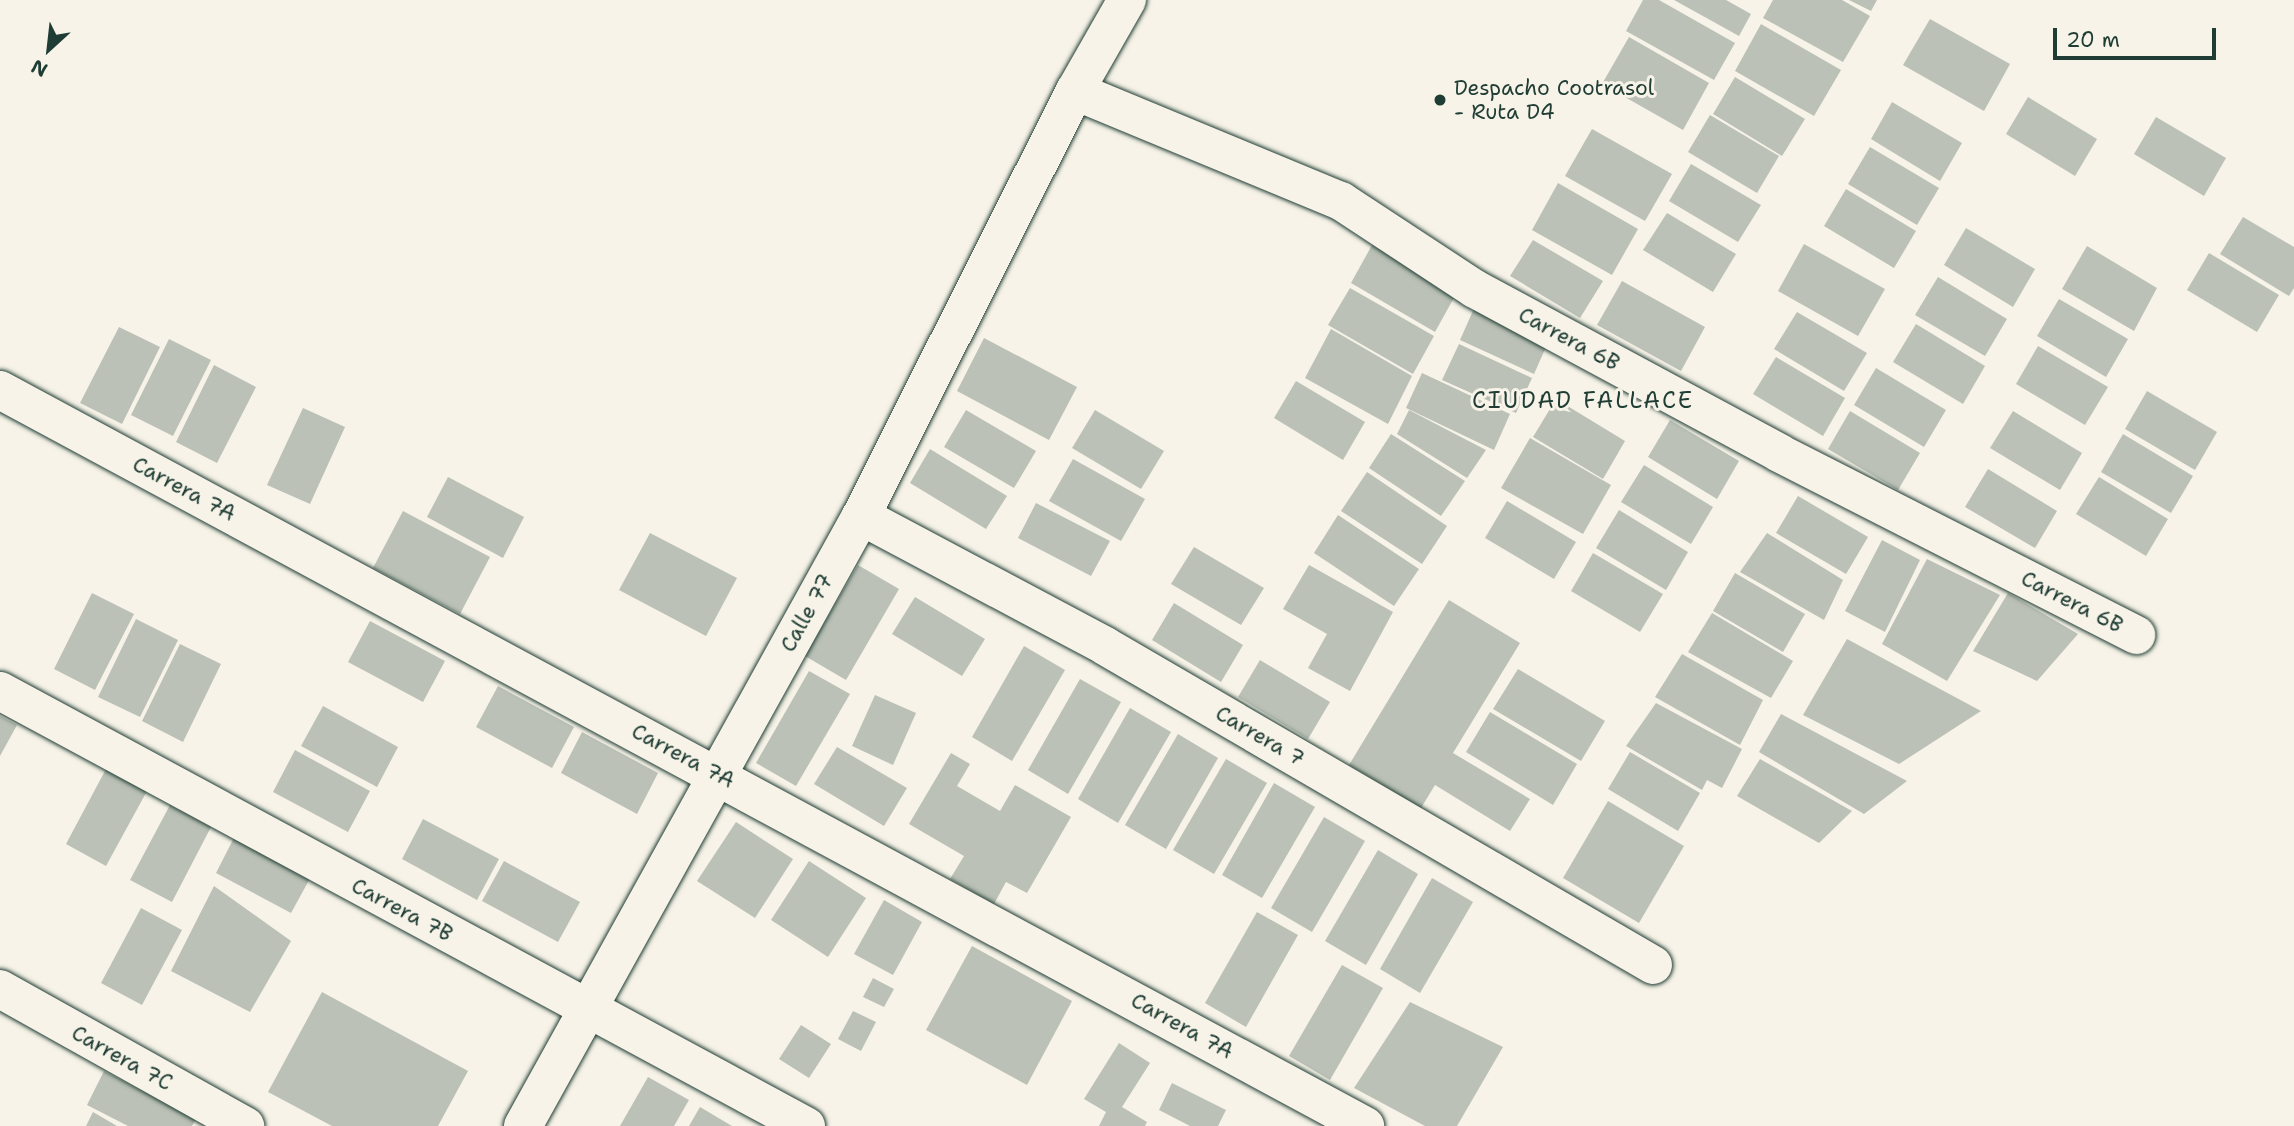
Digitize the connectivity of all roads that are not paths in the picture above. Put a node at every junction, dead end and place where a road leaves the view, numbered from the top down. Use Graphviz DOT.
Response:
graph roads {
  1 [pos="1127,0"];
  2 [pos="1075,91"];
  3 [pos="0,390"];
  4 [pos="861,516"];
  5 [pos="2136,635"];
  6 [pos="0,691"];
  7 [pos="718,775"];
  8 [pos="1653,965"];
  9 [pos="0,989"];
  10 [pos="589,1008"];
  11 [pos="245,1126"];
  12 [pos="523,1126"];
  13 [pos="806,1126"];
  14 [pos="1365,1126"];
  1 -- 2 [label="street, Calle 77"];
  2 -- 4 [label="street, Calle 77"];
  2 -- 5 [label="street, Carrera 6B"];
  3 -- 7 [label="street, Carrera 7A"];
  4 -- 7 [label="street, Calle 77"];
  4 -- 8 [label="street, Carrera 7"];
  6 -- 10 [label="street, Carrera 7B"];
  7 -- 10 [label="street, Calle 77"];
  7 -- 14 [label="street, Carrera 7A"];
  9 -- 11 [label="street, Carrera 7C"];
  10 -- 12 [label="street, Calle 77"];
  10 -- 13 [label="street, Carrera 7B"];
}
